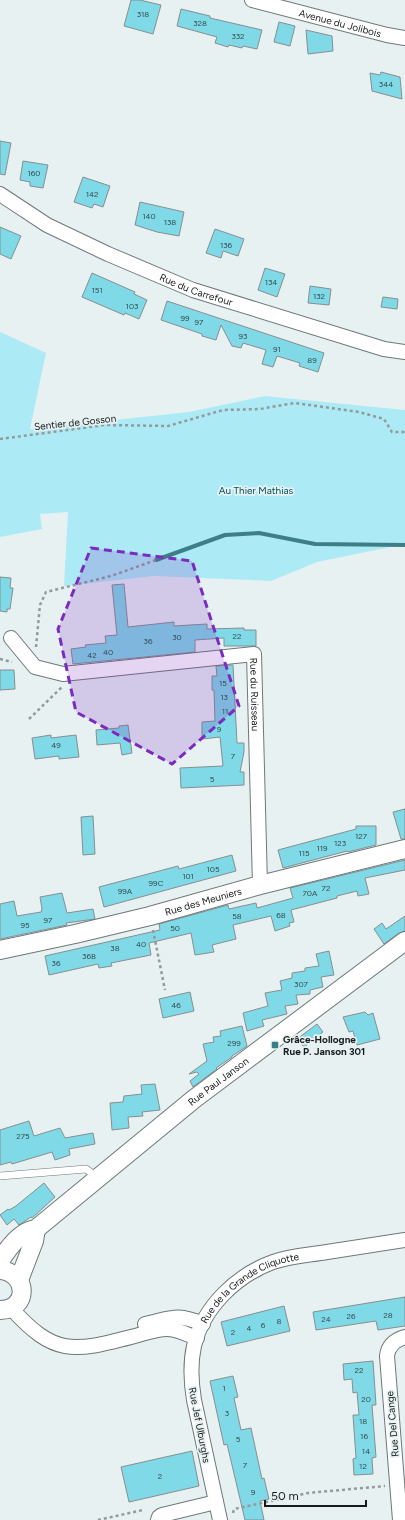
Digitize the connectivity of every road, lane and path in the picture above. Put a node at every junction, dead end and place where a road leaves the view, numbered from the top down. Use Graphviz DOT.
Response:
graph roads {
  1 [pos="252,0"];
  2 [pos="405,38"];
  3 [pos="0,194"];
  4 [pos="405,352"];
  5 [pos="405,432"];
  6 [pos="0,439"];
  7 [pos="156,560"];
  8 [pos="11,638"];
  9 [pos="35,667"];
  10 [pos="77,673"];
  11 [pos="29,720"];
  12 [pos="405,849"];
  13 [pos="260,885"];
  14 [pos="150,916"];
  15 [pos="405,941"];
  16 [pos="0,950"];
  17 [pos="165,990"];
  18 [pos="0,1176"];
  19 [pos="98,1178"];
  20 [pos="36,1229"];
  21 [pos="405,1240"];
  22 [pos="0,1261"];
  23 [pos="0,1270"];
  24 [pos="19,1280"];
  25 [pos="10,1306"];
  26 [pos="203,1324"];
  27 [pos="405,1337"];
  28 [pos="197,1338"];
  29 [pos="397,1485"];
  30 [pos="216,1502"];
  31 [pos="143,1510"];
  32 [pos="220,1519"];
  33 [pos="98,1520"];
  34 [pos="158,1520"];
  35 [pos="400,1520"];
  1 -- 2 [label="street, Avenue du Jolibois"];
  3 -- 4 [label="street, Rue du Carrefour"];
  5 -- 6 [label="path, Sentier de Gosson"];
  7 -- 9 [label="path"];
  8 -- 9 [label="street"];
  9 -- 10 [label="street, Rue du Ruisseau"];
  10 -- 11 [label="path"];
  10 -- 13 [label="street, Rue du Ruisseau"];
  12 -- 13 [label="street, Rue des Meuniers"];
  13 -- 14 [label="street, Rue des Meuniers"];
  14 -- 16 [label="street, Rue des Meuniers"];
  14 -- 17 [label="path"];
  15 -- 19 [label="street, Rue Paul Janson"];
  18 -- 19 [label="lane"];
  19 -- 20 [label="street, Rue Paul Janson"];
  20 -- 22 [label="street, Rue Paul Janson"];
  20 -- 24 [label="street"];
  21 -- 26 [label="street, Rue de la Grande Cliquotte"];
  23 -- 24 [label="street"];
  24 -- 25 [label="street"];
  25 -- 26 [label="street, Rue de la Grande Cliquotte"];
  25 -- 28 [label="street, Rue de la Grande Cliquotte"];
  26 -- 28 [label="street, Rue Jef Ulburghs"];
  27 -- 29 [label="street, Rue Del Cange"];
  28 -- 30 [label="street, Rue Jef Ulburghs"];
  29 -- 32 [label="path"];
  29 -- 35 [label="street, Rue Del Cange"];
  30 -- 32 [label="street, Rue Jef Ulburghs"];
  30 -- 34 [label="street"];
  31 -- 33 [label="path"];
}
